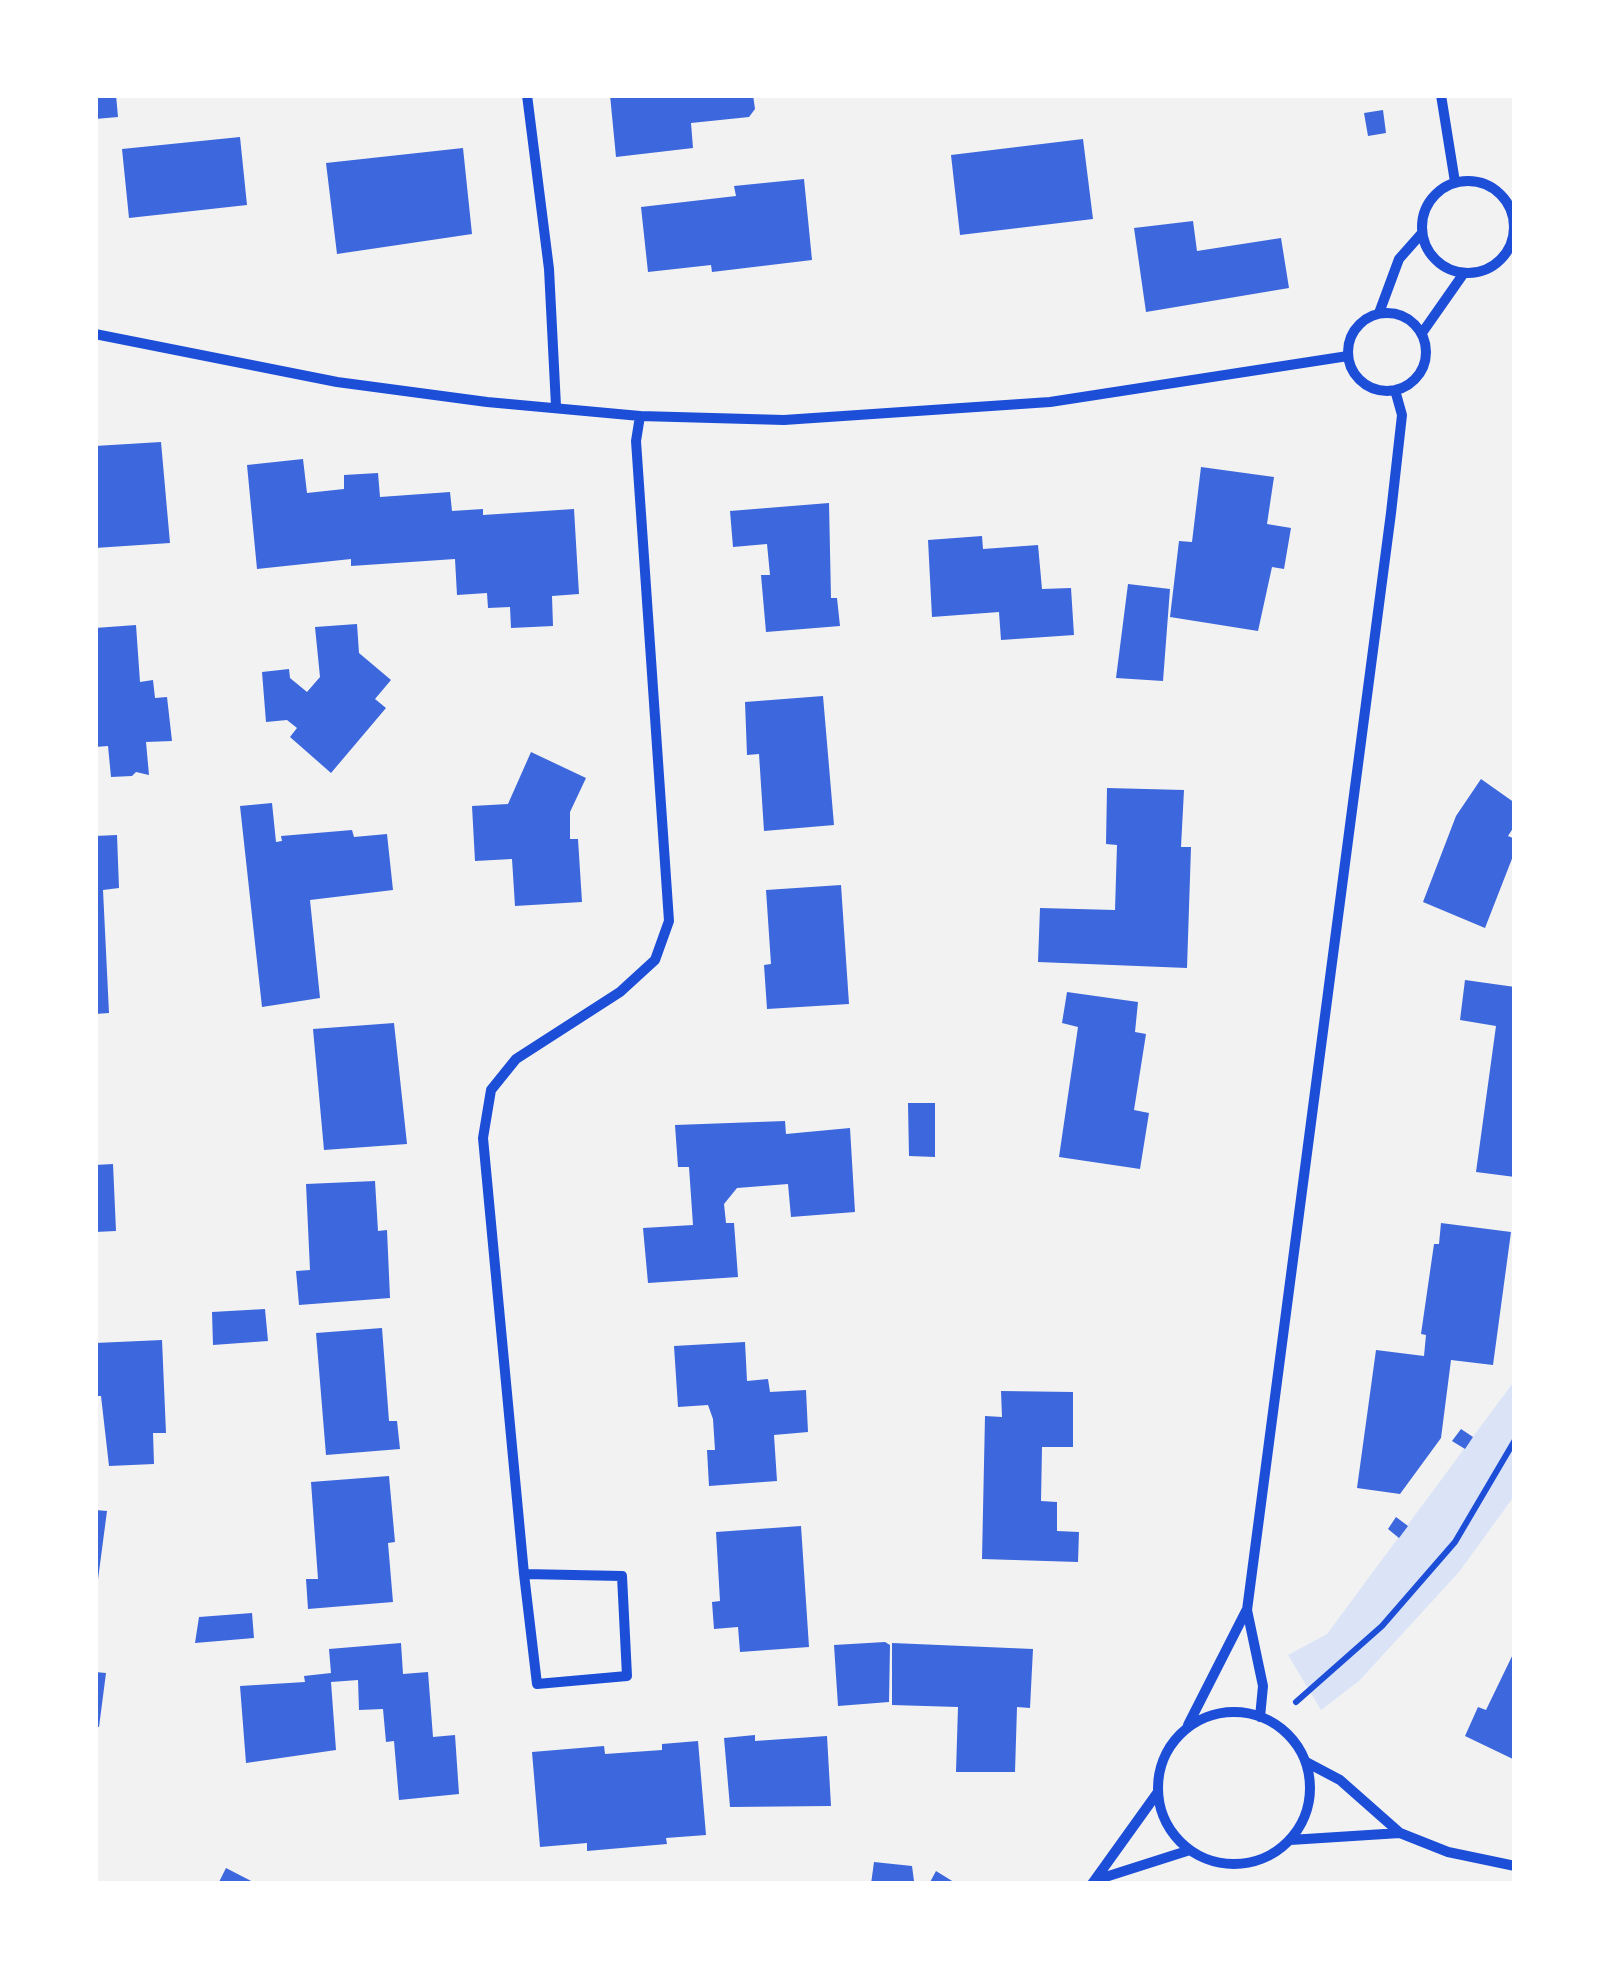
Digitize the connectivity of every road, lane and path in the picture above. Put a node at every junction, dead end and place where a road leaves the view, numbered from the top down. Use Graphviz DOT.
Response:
graph roads {
  1 [pos="527,95"];
  2 [pos="1441,95"];
  3 [pos="1455,182"];
  4 [pos="1515,219"];
  5 [pos="1422,232"];
  6 [pos="1464,273"];
  7 [pos="1379,313"];
  8 [pos="1422,333"];
  9 [pos="95,334"];
  10 [pos="1348,356"];
  11 [pos="1395,390"];
  12 [pos="556,406"];
  13 [pos="640,416"];
  14 [pos="1515,1440"];
  15 [pos="524,1574"];
  16 [pos="1246,1610"];
  17 [pos="1260,1717"];
  18 [pos="1272,1722"];
  19 [pos="1186,1728"];
  20 [pos="1306,1762"];
  21 [pos="1158,1792"];
  22 [pos="1400,1833"];
  23 [pos="1290,1840"];
  24 [pos="1190,1850"];
  25 [pos="1515,1866"];
  26 [pos="1094,1882"];
  1 -- 12 [label="street"];
  2 -- 3 [label="street"];
  3 -- 4 [label="street"];
  3 -- 5 [label="street"];
  4 -- 6 [label="street"];
  5 -- 6 [label="street"];
  5 -- 7 [label="street"];
  6 -- 8 [label="street"];
  7 -- 8 [label="street"];
  7 -- 10 [label="street"];
  8 -- 11 [label="street"];
  9 -- 12 [label="street"];
  10 -- 11 [label="street"];
  10 -- 13 [label="street"];
  11 -- 16 [label="street"];
  12 -- 13 [label="street"];
  13 -- 15 [label="street"];
  14 -- 18 [label="path"];
  15 -- 15 [label="street"];
  16 -- 17 [label="street"];
  16 -- 19 [label="street"];
  17 -- 18 [label="street"];
  17 -- 19 [label="street"];
  18 -- 20 [label="street"];
  19 -- 21 [label="street"];
  20 -- 22 [label="street"];
  20 -- 23 [label="street"];
  21 -- 24 [label="street"];
  21 -- 26 [label="street"];
  22 -- 23 [label="street"];
  22 -- 25 [label="street"];
  23 -- 24 [label="street"];
  24 -- 26 [label="street"];
}
